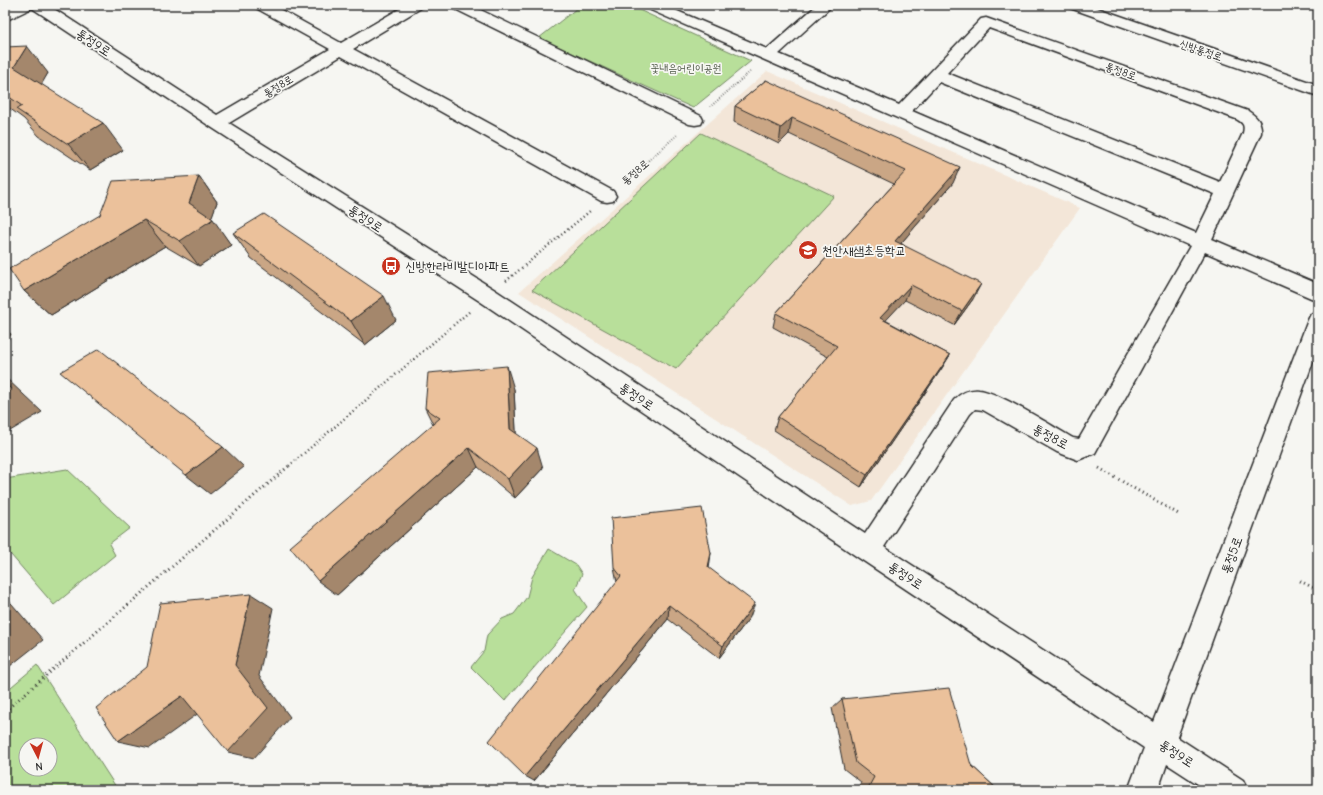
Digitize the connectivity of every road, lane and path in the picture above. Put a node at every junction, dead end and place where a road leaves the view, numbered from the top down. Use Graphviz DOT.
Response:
graph roads {
  1 [pos="27,5"];
  2 [pos="38,5"];
  3 [pos="262,5"];
  4 [pos="416,5"];
  5 [pos="458,5"];
  6 [pos="653,5"];
  7 [pos="826,5"];
  8 [pos="1083,6"];
  9 [pos="5,17"];
  10 [pos="340,50"];
  11 [pos="768,56"];
  12 [pos="937,75"];
  13 [pos="1318,91"];
  14 [pos="901,113"];
  15 [pos="695,120"];
  16 [pos="217,123"];
  17 [pos="1225,191"];
  18 [pos="607,196"];
  19 [pos="1201,243"];
  20 [pos="1318,293"];
  21 [pos="488,296"];
  22 [pos="1318,320"];
  23 [pos="1078,450"];
  24 [pos="1180,515"];
  25 [pos="868,550"];
  26 [pos="1300,581"];
  27 [pos="1318,590"];
  28 [pos="5,711"];
  29 [pos="1161,743"];
  30 [pos="1142,790"];
  31 [pos="1233,790"];
  1 -- 9 [label="street"];
  2 -- 16 [label="street, 통정9로"];
  3 -- 10 [label="street"];
  4 -- 10 [label="street, 통정8로"];
  5 -- 15 [label="street"];
  6 -- 11 [label="street"];
  7 -- 11 [label="street"];
  8 -- 13 [label="street, 신방통정로"];
  10 -- 16 [label="street, 통정8로"];
  10 -- 18 [label="street"];
  11 -- 14 [label="street"];
  11 -- 15 [label="path, 통정8로"];
  12 -- 14 [label="street, 통정8로"];
  12 -- 17 [label="street"];
  12 -- 17 [label="street, 통정8로"];
  14 -- 19 [label="street"];
  15 -- 18 [label="path, 통정8로"];
  16 -- 21 [label="street, 통정9로"];
  17 -- 19 [label="street, 통정8로"];
  18 -- 21 [label="path, 통정8로"];
  19 -- 20 [label="street"];
  19 -- 23 [label="street, 통정8로"];
  21 -- 25 [label="street, 통정9로"];
  21 -- 28 [label="path, 통정8로"];
  22 -- 29 [label="street, 통정5로"];
  23 -- 24 [label="path"];
  23 -- 25 [label="street, 통정8로"];
  25 -- 29 [label="street, 통정9로"];
  26 -- 27 [label="path"];
  29 -- 30 [label="street, 통정5로"];
  29 -- 31 [label="street, 통정9로"];
}
